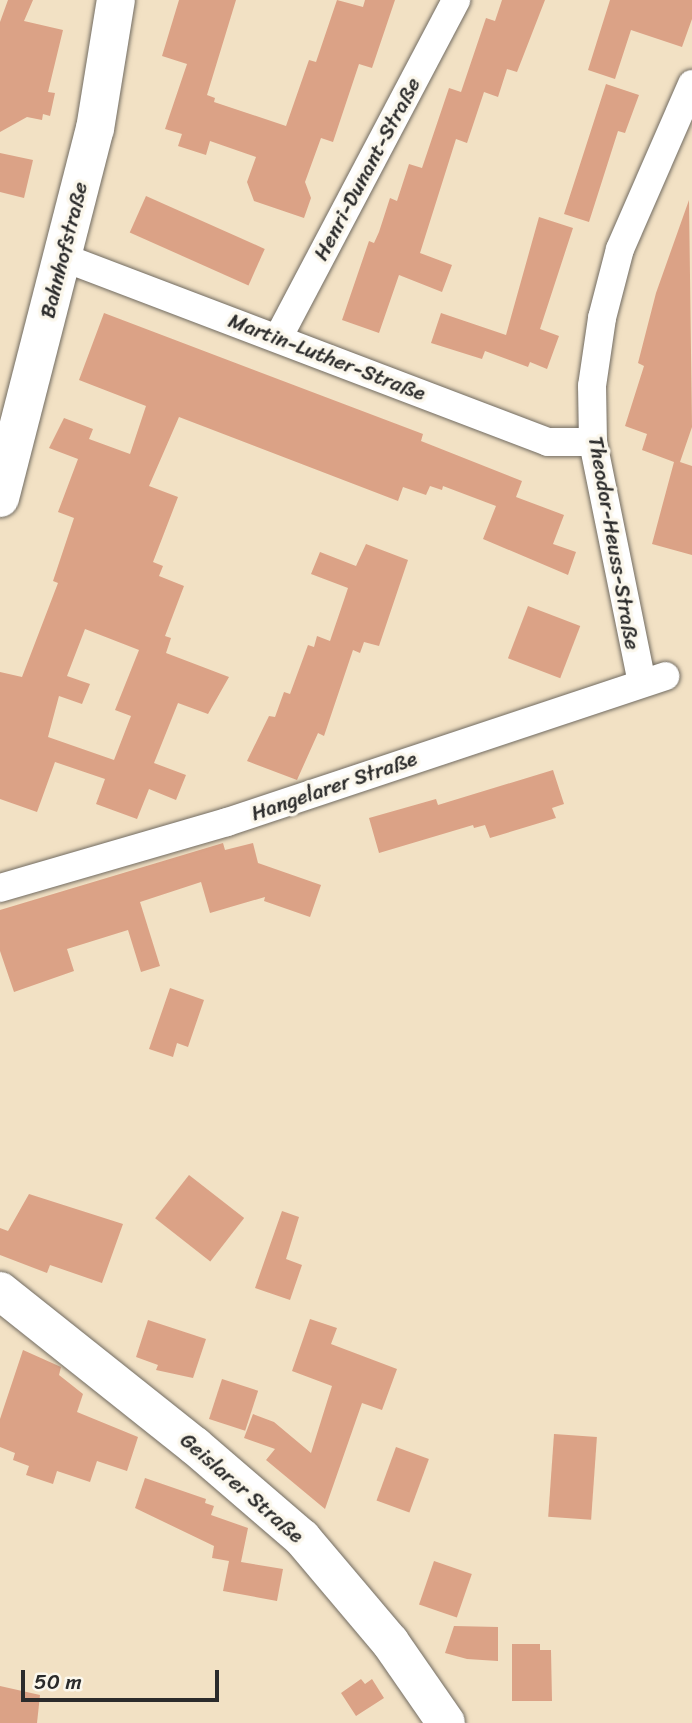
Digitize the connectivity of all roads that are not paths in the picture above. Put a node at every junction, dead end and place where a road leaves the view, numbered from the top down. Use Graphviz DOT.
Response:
graph roads {
  1 [pos="116,0"];
  2 [pos="456,0"];
  3 [pos="692,84"];
  4 [pos="62,257"];
  5 [pos="278,338"];
  6 [pos="593,442"];
  7 [pos="4,458"];
  8 [pos="0,498"];
  9 [pos="653,680"];
  10 [pos="0,888"];
  11 [pos="0,1291"];
  12 [pos="446,1723"];
  1 -- 4 [label="main road, Bahnhofstraße"];
  2 -- 5 [label="street, Henri-Dunant-Straße"];
  3 -- 6 [label="street, Theodor-Heuss-Straße"];
  4 -- 5 [label="street, Martin-Luther-Straße"];
  4 -- 7 [label="main road, Bahnhofstraße"];
  5 -- 6 [label="street, Martin-Luther-Straße"];
  6 -- 9 [label="street, Theodor-Heuss-Straße"];
  7 -- 8 [label="main road, Bahnhofstraße"];
  9 -- 10 [label="street, Hangelarer Straße"];
  11 -- 12 [label="main road, Geislarer Straße"];
}
